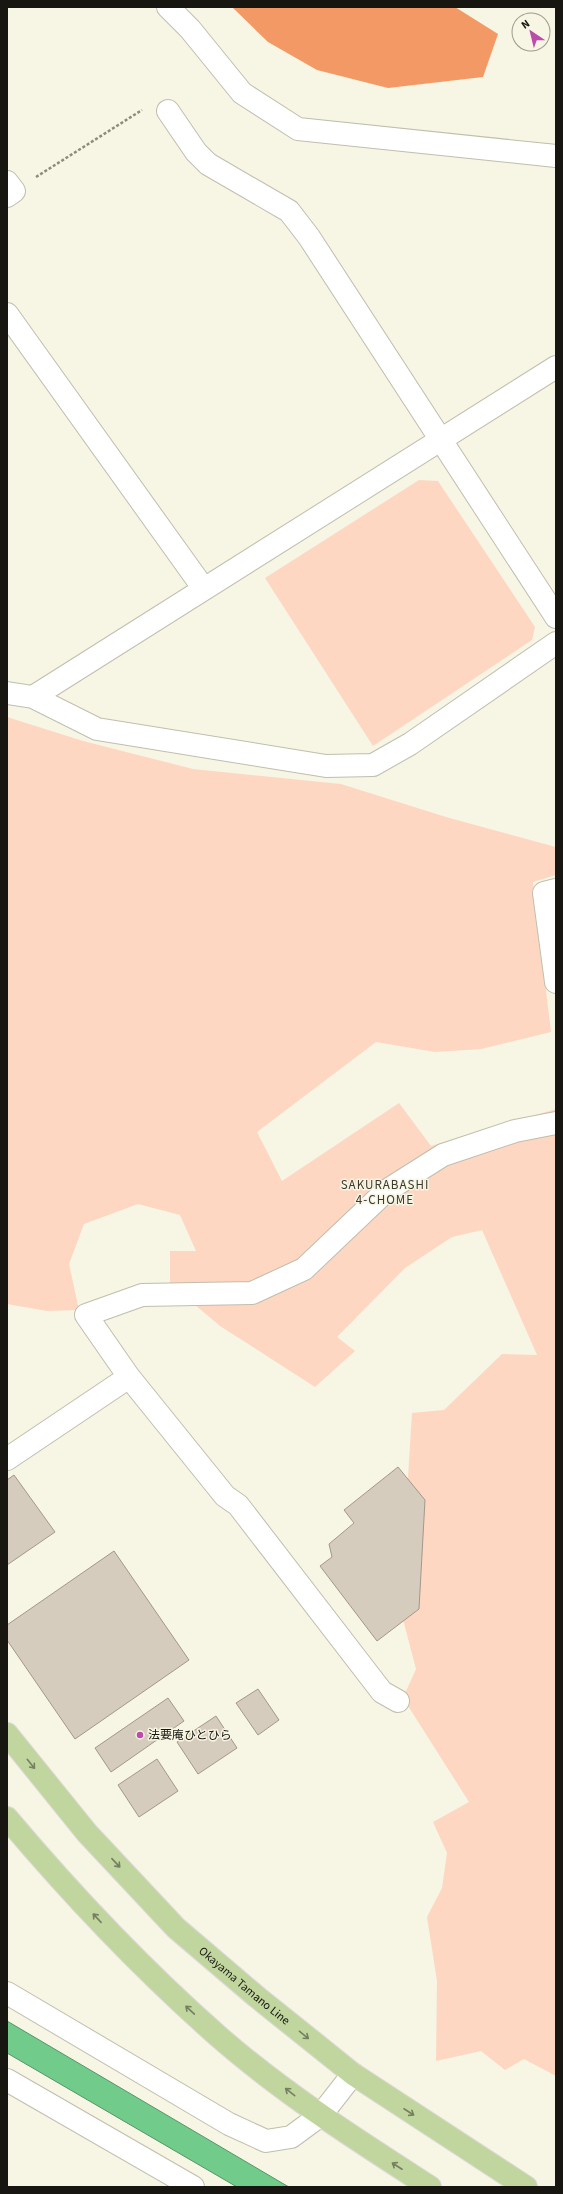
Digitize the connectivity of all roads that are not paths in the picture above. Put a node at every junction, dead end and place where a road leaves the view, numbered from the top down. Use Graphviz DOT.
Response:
graph roads {
  1 [pos="168,7"];
  2 [pos="168,111"];
  3 [pos="556,156"];
  4 [pos="7,314"];
  5 [pos="556,367"];
  6 [pos="441,440"];
  7 [pos="204,589"];
  8 [pos="556,617"];
  9 [pos="556,643"];
  10 [pos="7,693"];
  11 [pos="33,697"];
  12 [pos="556,890"];
  13 [pos="556,982"];
  14 [pos="556,1123"];
  15 [pos="129,1377"];
  16 [pos="7,1459"];
  17 [pos="398,1701"];
  18 [pos="7,1734"];
  19 [pos="7,1818"];
  20 [pos="7,1993"];
  21 [pos="353,2074"];
  22 [pos="7,2080"];
  23 [pos="320,2115"];
  24 [pos="193,2187"];
  25 [pos="430,2187"];
  26 [pos="526,2187"];
  1 -- 3 [label="street"];
  2 -- 6 [label="street"];
  4 -- 7 [label="street"];
  5 -- 6 [label="street"];
  6 -- 7 [label="street"];
  6 -- 8 [label="street"];
  7 -- 11 [label="street"];
  9 -- 11 [label="street"];
  10 -- 11 [label="street"];
  12 -- 13 [label="street"];
  14 -- 15 [label="street"];
  15 -- 16 [label="street"];
  15 -- 17 [label="street"];
  18 -- 21 [label="main road, Okayama Tamano Line, one-way"];
  23 -- 19 [label="main road, one-way"];
  20 -- 23 [label="street"];
  21 -- 23 [label="street"];
  21 -- 26 [label="main road, Okayama Tamano Line, one-way"];
  22 -- 24 [label="street"];
  25 -- 23 [label="main road, one-way"];
}
